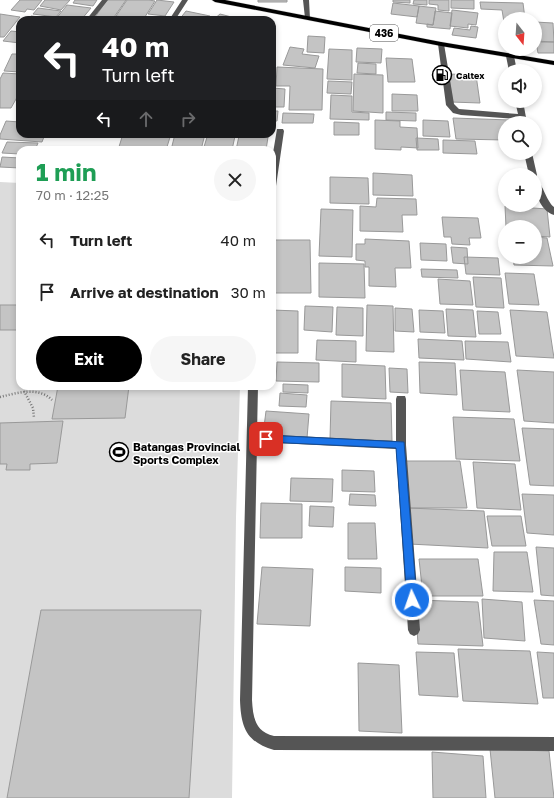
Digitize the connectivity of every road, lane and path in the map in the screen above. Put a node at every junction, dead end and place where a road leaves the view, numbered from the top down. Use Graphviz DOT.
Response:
graph roads {
  1 [pos="105,0"];
  2 [pos="185,0"];
  3 [pos="215,0"];
  4 [pos="306,0"];
  5 [pos="92,16"];
  6 [pos="175,16"];
  7 [pos="308,18"];
  8 [pos="441,44"];
  9 [pos="498,54"];
  10 [pos="510,56"];
  11 [pos="554,63"];
  12 [pos="512,64"];
  13 [pos="498,117"];
  14 [pos="280,130"];
  15 [pos="276,158"];
  16 [pos="542,199"];
  17 [pos="554,212"];
  18 [pos="252,390"];
  19 [pos="23,391"];
  20 [pos="0,397"];
  21 [pos="401,399"];
  22 [pos="52,400"];
  23 [pos="34,418"];
  24 [pos="252,438"];
  25 [pos="401,445"];
  26 [pos="414,630"];
  27 [pos="554,744"];
  1 -- 5 [label="street"];
  2 -- 6 [label="street"];
  3 -- 7 [label="main road, 436"];
  4 -- 7 [label="street"];
  7 -- 8 [label="main road, 436"];
  8 -- 9 [label="main road, 436"];
  8 -- 13 [label="street"];
  10 -- 11 [label="main road, 436"];
  10 -- 12 [label="street"];
  14 -- 15 [label="street"];
  16 -- 17 [label="street"];
  18 -- 24 [label="street"];
  19 -- 20 [label="path"];
  19 -- 22 [label="path"];
  19 -- 23 [label="path"];
  21 -- 25 [label="street"];
  24 -- 25 [label="street"];
  24 -- 27 [label="street"];
  25 -- 26 [label="street"];
}
